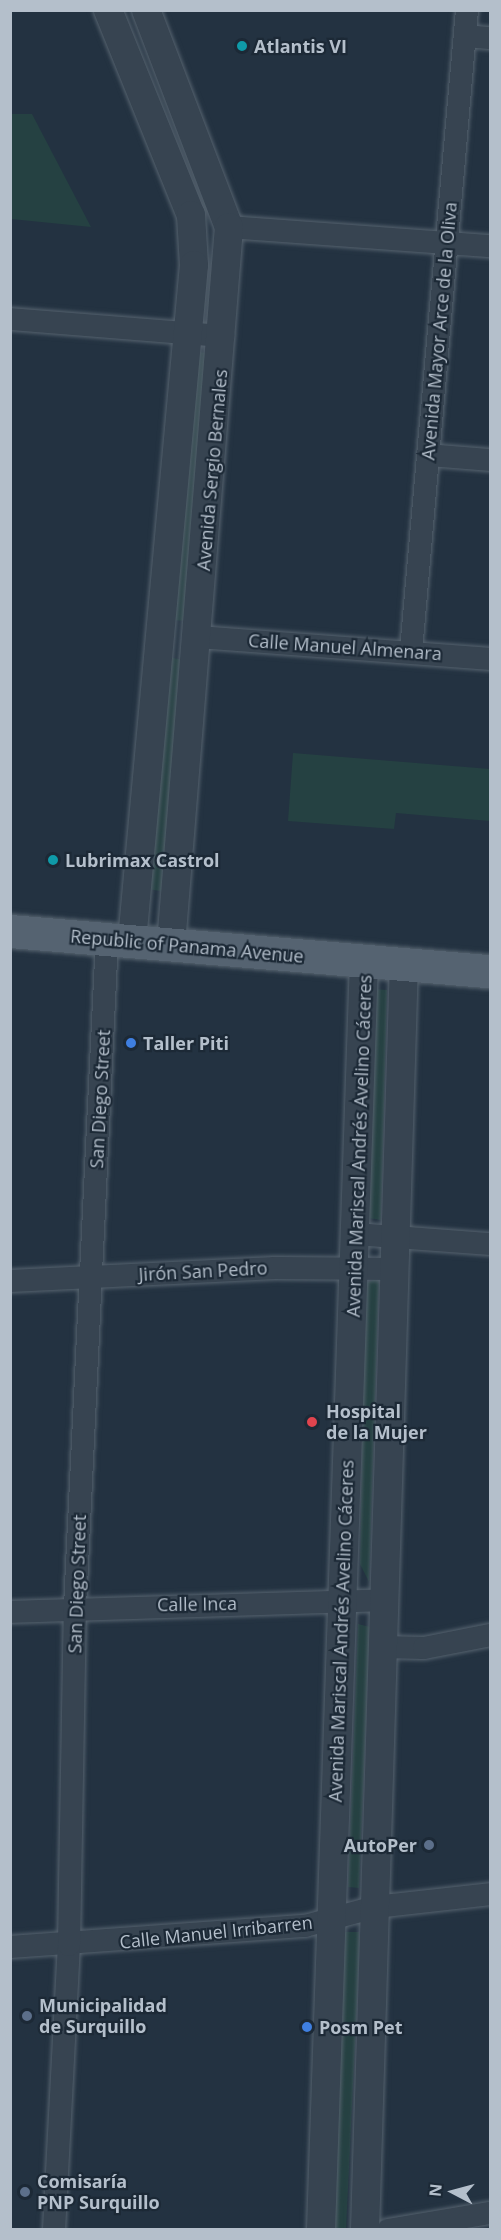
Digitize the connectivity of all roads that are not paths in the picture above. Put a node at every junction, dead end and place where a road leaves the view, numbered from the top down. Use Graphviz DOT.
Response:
graph roads {
  1 [pos="108,10"];
  2 [pos="146,10"];
  3 [pos="467,10"];
  4 [pos="465,36"];
  5 [pos="490,38"];
  6 [pos="189,114"];
  7 [pos="158,128"];
  8 [pos="230,226"];
  9 [pos="447,242"];
  10 [pos="490,246"];
  11 [pos="10,319"];
  12 [pos="186,332"];
  13 [pos="223,336"];
  14 [pos="428,455"];
  15 [pos="490,460"];
  16 [pos="199,637"];
  17 [pos="411,651"];
  18 [pos="490,659"];
  19 [pos="10,931"];
  20 [pos="120,940"];
  21 [pos="171,945"];
  22 [pos="364,961"];
  23 [pos="404,964"];
  24 [pos="490,971"];
  25 [pos="356,1234"];
  26 [pos="396,1236"];
  27 [pos="490,1244"];
  28 [pos="355,1269"];
  29 [pos="395,1269"];
  30 [pos="91,1277"];
  31 [pos="10,1281"];
  32 [pos="343,1600"];
  33 [pos="385,1600"];
  34 [pos="75,1607"];
  35 [pos="10,1612"];
  36 [pos="490,1635"];
  37 [pos="382,1647"];
  38 [pos="490,1894"];
  39 [pos="375,1907"];
  40 [pos="328,1920"];
  41 [pos="69,1945"];
  42 [pos="10,1947"];
  43 [pos="490,2213"];
  44 [pos="54,2229"];
  45 [pos="321,2229"];
  46 [pos="365,2229"];
  47 [pos="388,2229"];
  1 -- 7 [label="street, Avenida Sergio Bernales"];
  2 -- 6 [label="street, Avenida Sergio Bernales"];
  3 -- 4 [label="street, Avenida Mayor Arce de la Oliva"];
  4 -- 5 [label="street"];
  4 -- 9 [label="street, Avenida Mayor Arce de la Oliva"];
  6 -- 7 [label="street"];
  6 -- 8 [label="street, Avenida Sergio Bernales"];
  7 -- 12 [label="street, Avenida Sergio Bernales"];
  8 -- 9 [label="street"];
  8 -- 13 [label="street, Avenida Sergio Bernales"];
  9 -- 10 [label="street"];
  9 -- 14 [label="street, Avenida Mayor Arce de la Oliva"];
  11 -- 12 [label="street"];
  12 -- 13 [label="street"];
  12 -- 20 [label="street, Avenida Sergio Bernales"];
  13 -- 16 [label="street, Avenida Sergio Bernales"];
  14 -- 15 [label="street"];
  14 -- 17 [label="street, Avenida Mayor Arce de la Oliva"];
  16 -- 17 [label="street, Calle Manuel Almenara"];
  16 -- 21 [label="street, Avenida Sergio Bernales"];
  17 -- 18 [label="street, Calle Manuel Almenara"];
  19 -- 20 [label="main road, Republic of Panama Avenue"];
  20 -- 21 [label="main road, Republic of Panama Avenue"];
  20 -- 30 [label="street, San Diego Street"];
  21 -- 22 [label="main road, Republic of Panama Avenue"];
  22 -- 23 [label="main road, Republic of Panama Avenue"];
  22 -- 25 [label="street, Avenida Mariscal Andrés Avelino Cáceres"];
  23 -- 24 [label="main road, Republic of Panama Avenue"];
  23 -- 26 [label="street"];
  25 -- 26 [label="street"];
  25 -- 28 [label="street, Avenida Mariscal Andrés Avelino Cáceres"];
  26 -- 27 [label="street"];
  26 -- 29 [label="street"];
  28 -- 29 [label="street, Jirón San Pedro"];
  28 -- 30 [label="street, Jirón San Pedro"];
  28 -- 32 [label="street, Avenida Mariscal Andrés Avelino Cáceres"];
  29 -- 33 [label="street"];
  30 -- 31 [label="street, Jirón San Pedro"];
  30 -- 34 [label="street, San Diego Street"];
  32 -- 33 [label="street, Calle Inca"];
  32 -- 34 [label="street, Calle Inca"];
  32 -- 40 [label="street, Avenida Mariscal Andrés Avelino Cáceres"];
  33 -- 37 [label="street"];
  34 -- 35 [label="street, Calle Inca"];
  34 -- 41 [label="street, San Diego Street"];
  36 -- 37 [label="street"];
  37 -- 39 [label="street"];
  38 -- 39 [label="street, Calle Manuel Irribarren"];
  39 -- 40 [label="street, Calle Manuel Irribarren"];
  39 -- 46 [label="street"];
  40 -- 41 [label="street, Calle Manuel Irribarren"];
  40 -- 45 [label="street, Avenida Mariscal Andrés Avelino Cáceres"];
  41 -- 42 [label="street, Calle Manuel Irribarren"];
  41 -- 44 [label="street, San Diego Street"];
  43 -- 47 [label="street"];
}
